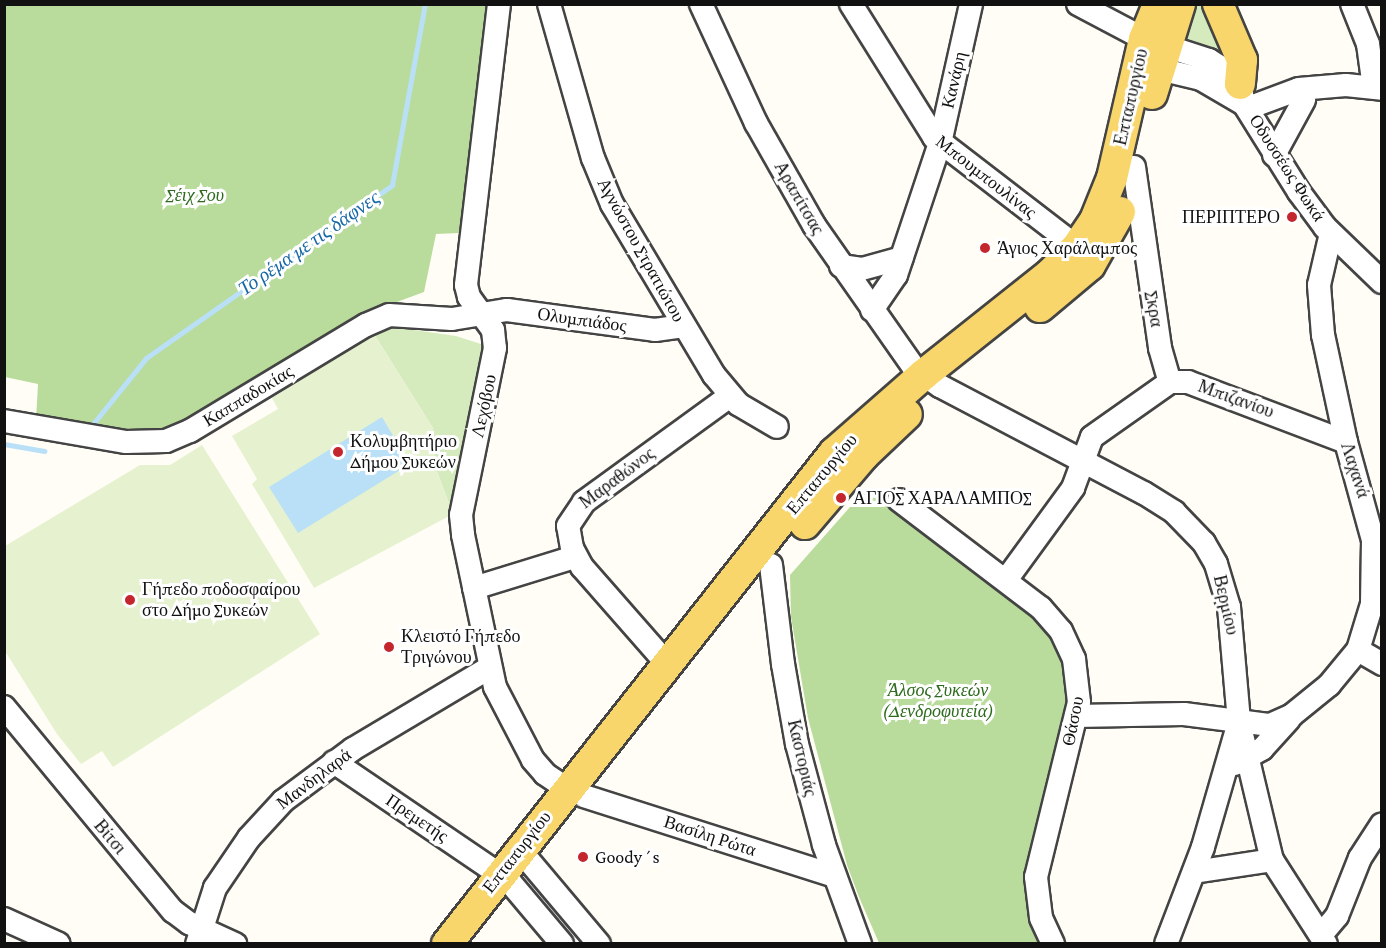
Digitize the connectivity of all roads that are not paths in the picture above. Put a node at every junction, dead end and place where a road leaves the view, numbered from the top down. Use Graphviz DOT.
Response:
graph roads {
  1 [pos="499,4"];
  2 [pos="549,4"];
  3 [pos="701,4"];
  4 [pos="851,4"];
  5 [pos="971,4"];
  6 [pos="1078,4"];
  7 [pos="1158,4"];
  8 [pos="1180,4"];
  9 [pos="1218,4"];
  10 [pos="1352,4"];
  11 [pos="1151,54"];
  12 [pos="1378,79"];
  13 [pos="1311,93"];
  14 [pos="1247,104"];
  15 [pos="940,143"];
  16 [pos="1274,154"];
  17 [pos="1134,167"];
  18 [pos="1114,225"];
  19 [pos="1330,233"];
  20 [pos="1144,235"];
  21 [pos="1077,247"];
  22 [pos="893,262"];
  23 [pos="841,266"];
  24 [pos="1382,282"];
  25 [pos="868,303"];
  26 [pos="482,314"];
  27 [pos="682,326"];
  28 [pos="931,381"];
  29 [pos="1170,382"];
  30 [pos="730,396"];
  31 [pos="4,421"];
  32 [pos="777,427"];
  33 [pos="1346,442"];
  34 [pos="1084,462"];
  35 [pos="899,500"];
  36 [pos="575,557"];
  37 [pos="771,565"];
  38 [pos="1006,580"];
  39 [pos="474,588"];
  40 [pos="1358,650"];
  41 [pos="1382,664"];
  42 [pos="669,666"];
  43 [pos="489,668"];
  44 [pos="4,707"];
  45 [pos="1292,715"];
  46 [pos="1076,716"];
  47 [pos="1239,722"];
  48 [pos="334,762"];
  49 [pos="1237,763"];
  50 [pos="575,792"];
  51 [pos="1382,824"];
  52 [pos="526,856"];
  53 [pos="1272,860"];
  54 [pos="1194,872"];
  55 [pos="835,876"];
  56 [pos="507,880"];
  57 [pos="4,919"];
  58 [pos="199,936"];
  59 [pos="1323,939"];
  60 [pos="59,944"];
  61 [pos="234,944"];
  62 [pos="447,944"];
  63 [pos="470,944"];
  64 [pos="562,944"];
  65 [pos="599,944"];
  66 [pos="860,944"];
  67 [pos="1053,944"];
  68 [pos="1166,944"];
  1 -- 26 [label="street, Λεχόβου"];
  2 -- 27 [label="street, Αγνώστου Στρατιώτου"];
  3 -- 23 [label="street, Αραπίτσας"];
  4 -- 15 [label="street, Μπουμπουλίνας"];
  5 -- 15 [label="street, Κανάρη"];
  6 -- 11 [label="street, Οδυσσέως Φωκά"];
  7 -- 11 [label="main road, Επταπυργίου"];
  8 -- 11 [label="main road, Επταπυργίου"];
  9 -- 14 [label="main road"];
  10 -- 12 [label="street"];
  11 -- 14 [label="street, Οδυσσέως Φωκά"];
  11 -- 17 [label="main road, Επταπυργίου"];
  11 -- 21 [label="main road, Επταπυργίου"];
  12 -- 13 [label="street"];
  13 -- 14 [label="street"];
  13 -- 16 [label="street"];
  14 -- 16 [label="street, Οδυσσέως Φωκά"];
  15 -- 21 [label="street, Μπουμπουλίνας"];
  15 -- 22 [label="street, Κανάρη"];
  16 -- 19 [label="street, Οδυσσέως Φωκά"];
  17 -- 18 [label="main road, Επταπυργίου"];
  17 -- 20 [label="street, Σκρα"];
  18 -- 20 [label="street"];
  18 -- 28 [label="main road, Επταπυργίου"];
  19 -- 24 [label="street, Οδυσσέως Φωκά"];
  19 -- 33 [label="street, Λαχανά"];
  20 -- 29 [label="street, Σκρα"];
  21 -- 28 [label="main road, Επταπυργίου"];
  22 -- 23 [label="street"];
  22 -- 25 [label="street, Κανάρη"];
  23 -- 25 [label="street, Αραπίτσας"];
  25 -- 28 [label="street, Αραπίτσας"];
  26 -- 27 [label="street, Ολυμπιάδος"];
  26 -- 31 [label="street, Καππαδοκίας"];
  26 -- 39 [label="street, Λεχόβου"];
  27 -- 30 [label="street, Αγνώστου Στρατιώτου"];
  28 -- 34 [label="street, Βερμίου"];
  28 -- 37 [label="main road, Επταπυργίου"];
  28 -- 42 [label="main road, Επταπυργίου"];
  29 -- 33 [label="street, Μπιζανίου"];
  29 -- 34 [label="street"];
  30 -- 32 [label="street, Αγνώστου Στρατιώτου"];
  30 -- 36 [label="street, Μαραθώνος"];
  33 -- 40 [label="street, Λαχανά"];
  34 -- 38 [label="street"];
  34 -- 47 [label="street, Βερμίου"];
  35 -- 38 [label="street, Θάσου"];
  36 -- 39 [label="street"];
  36 -- 42 [label="street, Μαραθώνος"];
  37 -- 50 [label="main road, Επταπυργίου"];
  37 -- 55 [label="street, Καστοριάς"];
  38 -- 46 [label="street, Θάσου"];
  39 -- 43 [label="street, Λεχόβου"];
  40 -- 41 [label="street"];
  40 -- 45 [label="street, Λαχανά"];
  42 -- 50 [label="main road, Επταπυργίου"];
  43 -- 48 [label="street, Μανδηλαρά"];
  43 -- 50 [label="street, Λεχόβου"];
  44 -- 58 [label="street, Βίτσι"];
  45 -- 47 [label="street, Λαχανά"];
  45 -- 49 [label="street, Λαχανά"];
  46 -- 47 [label="street, Λαχανά"];
  46 -- 67 [label="street, Θάσου"];
  47 -- 49 [label="street, Βερμίου"];
  48 -- 56 [label="street, Πρεμετής"];
  48 -- 58 [label="street, Μανδηλαρά"];
  49 -- 53 [label="street, Βερμίου"];
  49 -- 54 [label="street"];
  50 -- 52 [label="main road, Επταπυργίου"];
  50 -- 55 [label="street, Βασίλη Ρώτα"];
  51 -- 59 [label="street"];
  52 -- 56 [label="main road, Επταπυργίου"];
  52 -- 65 [label="street"];
  53 -- 54 [label="street"];
  53 -- 59 [label="street, Βερμίου"];
  54 -- 68 [label="street"];
  55 -- 66 [label="street, Καστοριάς"];
  56 -- 62 [label="main road, Επταπυργίου"];
  56 -- 63 [label="main road, Επταπυργίου"];
  56 -- 64 [label="street, Πρεμετής"];
  57 -- 60 [label="street"];
  58 -- 61 [label="street, Βίτσι"];
}
